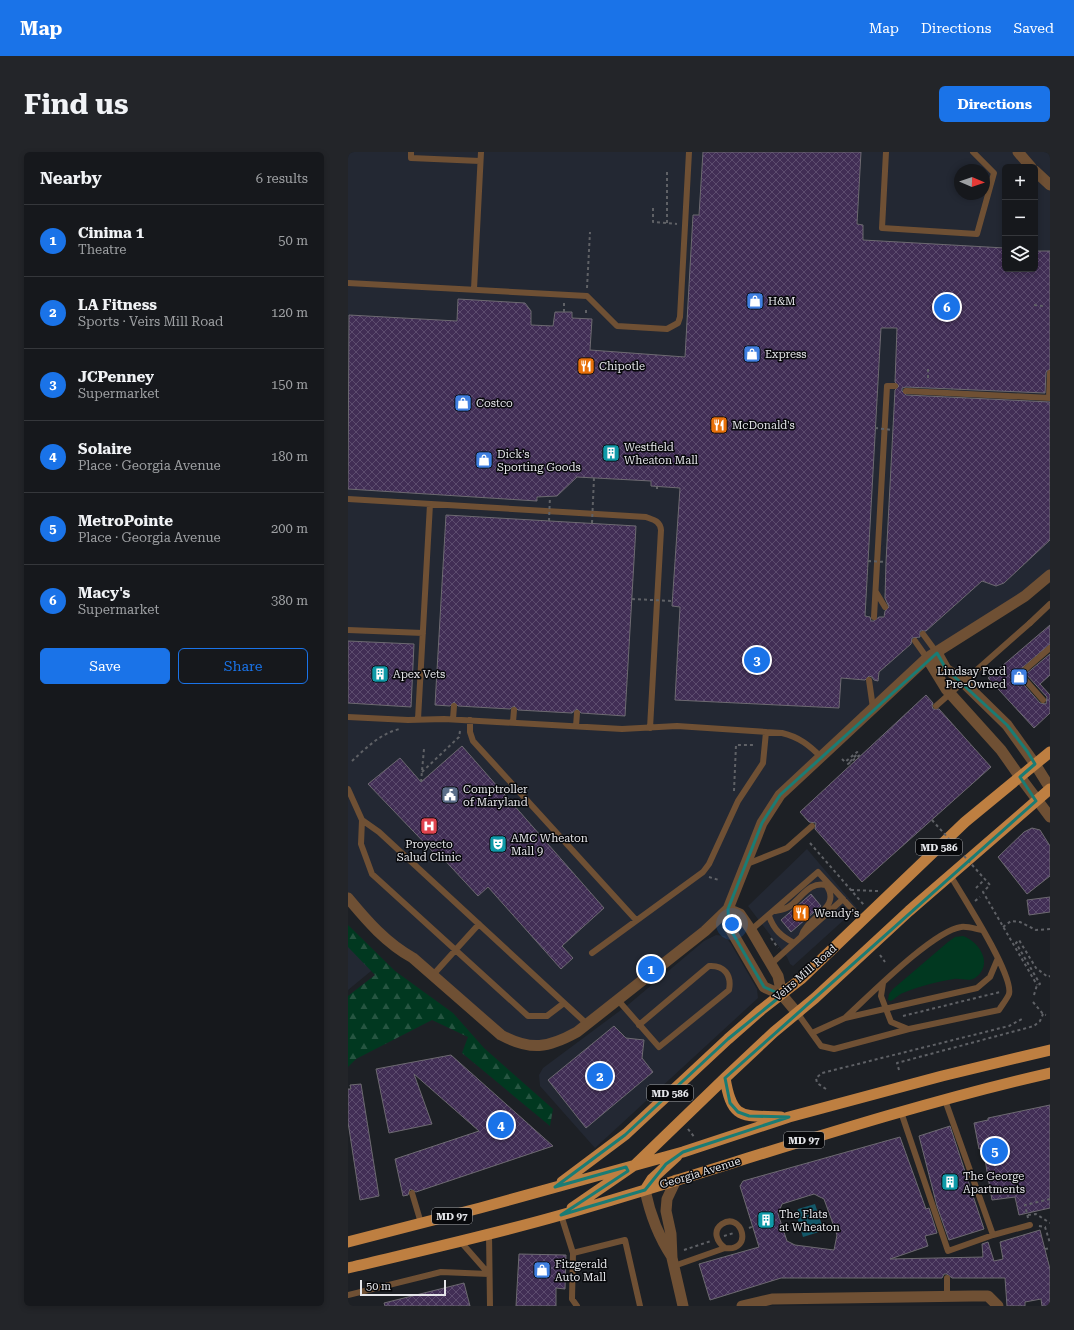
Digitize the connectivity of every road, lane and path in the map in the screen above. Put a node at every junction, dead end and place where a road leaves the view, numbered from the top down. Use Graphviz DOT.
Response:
graph roads {
  1 [pos="411,152"];
  2 [pos="480,152"];
  3 [pos="689,152"];
  4 [pos="886,152"];
  5 [pos="973,152"];
  6 [pos="1018,152"];
  7 [pos="480,161"];
  8 [pos="1028,164"];
  9 [pos="667,170"];
  10 [pos="1038,174"];
  11 [pos="1050,185"];
  12 [pos="653,208"];
  13 [pos="667,223"];
  14 [pos="685,224"];
  15 [pos="590,232"];
  16 [pos="348,283"];
  17 [pos="474,289"];
  18 [pos="587,296"];
  19 [pos="564,303"];
  20 [pos="1034,306"];
  21 [pos="1043,306"];
  22 [pos="564,312"];
  23 [pos="586,313"];
  24 [pos="928,366"];
  25 [pos="1050,373"];
  26 [pos="928,378"];
  27 [pos="895,386"];
  28 [pos="906,392"];
  29 [pos="1049,398"];
  30 [pos="875,428"];
  31 [pos="893,430"];
  32 [pos="594,478"];
  33 [pos="550,496"];
  34 [pos="348,499"];
  35 [pos="430,504"];
  36 [pos="549,521"];
  37 [pos="592,523"];
  38 [pos="868,561"];
  39 [pos="886,562"];
  40 [pos="1050,575"];
  41 [pos="876,592"];
  42 [pos="632,599"];
  43 [pos="672,601"];
  44 [pos="1050,604"];
  45 [pos="885,607"];
  46 [pos="874,617"];
  47 [pos="348,630"];
  48 [pos="423,633"];
  49 [pos="923,634"];
  50 [pos="915,641"];
  51 [pos="1050,648"];
  52 [pos="932,656"];
  53 [pos="869,680"];
  54 [pos="1043,700"];
  55 [pos="454,706"];
  56 [pos="936,706"];
  57 [pos="514,710"];
  58 [pos="873,710"];
  59 [pos="577,713"];
  60 [pos="348,717"];
  61 [pos="418,719"];
  62 [pos="453,719"];
  63 [pos="470,720"];
  64 [pos="513,722"];
  65 [pos="576,726"];
  66 [pos="650,728"];
  67 [pos="401,729"];
  68 [pos="460,731"];
  69 [pos="766,732"];
  70 [pos="424,749"];
  71 [pos="1050,752"];
  72 [pos="861,754"];
  73 [pos="821,757"];
  74 [pos="842,759"];
  75 [pos="352,761"];
  76 [pos="1035,764"];
  77 [pos="422,772"];
  78 [pos="1020,777"];
  79 [pos="420,782"];
  80 [pos="1050,788"];
  81 [pos="348,789"];
  82 [pos="1036,801"];
  83 [pos="1050,817"];
  84 [pos="362,820"];
  85 [pos="932,820"];
  86 [pos="812,826"];
  87 [pos="810,843"];
  88 [pos="747,864"];
  89 [pos="950,875"];
  90 [pos="985,879"];
  91 [pos="976,888"];
  92 [pos="851,890"];
  93 [pos="882,891"];
  94 [pos="348,898"];
  95 [pos="843,899"];
  96 [pos="865,906"];
  97 [pos="728,909"];
  98 [pos="771,914"];
  99 [pos="636,920"];
  100 [pos="863,921"];
  101 [pos="479,924"];
  102 [pos="1003,927"];
  103 [pos="1050,929"];
  104 [pos="751,930"];
  105 [pos="982,930"];
  106 [pos="801,937"];
  107 [pos="794,943"];
  108 [pos="455,950"];
  109 [pos="592,953"];
  110 [pos="880,955"];
  111 [pos="998,958"];
  112 [pos="885,962"];
  113 [pos="771,964"];
  114 [pos="432,976"];
  115 [pos="1050,976"];
  116 [pos="883,983"];
  117 [pos="1038,985"];
  118 [pos="1003,992"];
  119 [pos="782,995"];
  120 [pos="1034,995"];
  121 [pos="617,1000"];
  122 [pos="1033,1002"];
  123 [pos="564,1003"];
  124 [pos="885,1010"];
  125 [pos="798,1014"];
  126 [pos="1043,1014"];
  127 [pos="1046,1015"];
  128 [pos="903,1016"];
  129 [pos="845,1018"];
  130 [pos="1022,1019"];
  131 [pos="587,1024"];
  132 [pos="639,1025"];
  133 [pos="909,1030"];
  134 [pos="812,1033"];
  135 [pos="1050,1050"];
  136 [pos="899,1070"];
  137 [pos="1050,1073"];
  138 [pos="724,1078"];
  139 [pos="826,1089"];
  140 [pos="945,1100"];
  141 [pos="901,1112"];
  142 [pos="789,1117"];
  143 [pos="688,1129"];
  144 [pos="692,1134"];
  145 [pos="683,1152"];
  146 [pos="636,1164"];
  147 [pos="676,1180"];
  148 [pos="555,1187"];
  149 [pos="645,1190"];
  150 [pos="412,1193"];
  151 [pos="1050,1199"];
  152 [pos="561,1214"];
  153 [pos="1028,1216"];
  154 [pos="936,1218"];
  155 [pos="930,1220"];
  156 [pos="1050,1223"];
  157 [pos="421,1224"];
  158 [pos="1030,1225"];
  159 [pos="488,1234"];
  160 [pos="993,1235"];
  161 [pos="460,1241"];
  162 [pos="348,1242"];
  163 [pos="1050,1242"];
  164 [pos="725,1248"];
  165 [pos="1050,1248"];
  166 [pos="1045,1249"];
  167 [pos="573,1253"];
  168 [pos="673,1262"];
  169 [pos="348,1268"];
  170 [pos="489,1274"];
  171 [pos="947,1278"];
  172 [pos="348,1295"];
  173 [pos="947,1296"];
  174 [pos="490,1306"];
  175 [pos="577,1306"];
  176 [pos="640,1306"];
  177 [pos="684,1306"];
  178 [pos="742,1306"];
  179 [pos="998,1306"];
  1 -- 7 [label="lane"];
  2 -- 7 [label="lane"];
  3 -- 14 [label="lane"];
  4 -- 5 [label="lane"];
  6 -- 8 [label="street"];
  7 -- 17 [label="lane"];
  9 -- 13 [label="path"];
  10 -- 11 [label="street"];
  12 -- 13 [label="path"];
  13 -- 14 [label="path"];
  14 -- 18 [label="lane"];
  15 -- 18 [label="path"];
  16 -- 17 [label="lane"];
  17 -- 18 [label="lane"];
  18 -- 23 [label="path"];
  19 -- 22 [label="path"];
  20 -- 21 [label="path"];
  24 -- 26 [label="path"];
  25 -- 29 [label="lane"];
  27 -- 41 [label="lane"];
  28 -- 29 [label="lane"];
  30 -- 31 [label="path, bridge"];
  32 -- 37 [label="path, bridge"];
  33 -- 36 [label="path, bridge"];
  34 -- 35 [label="lane"];
  35 -- 48 [label="lane"];
  35 -- 66 [label="lane"];
  38 -- 39 [label="path, bridge"];
  40 -- 52 [label="street"];
  41 -- 45 [label="lane"];
  41 -- 46 [label="lane"];
  42 -- 43 [label="path, bridge"];
  44 -- 56 [label="lane, bridge"];
  47 -- 48 [label="lane"];
  48 -- 61 [label="lane"];
  49 -- 52 [label="lane"];
  50 -- 52 [label="lane"];
  51 -- 54 [label="lane"];
  52 -- 58 [label="street"];
  52 -- 76 [label="street"];
  52 -- 78 [label="street"];
  53 -- 58 [label="lane"];
  55 -- 62 [label="lane"];
  57 -- 64 [label="lane"];
  58 -- 73 [label="street"];
  59 -- 65 [label="lane"];
  60 -- 61 [label="lane"];
  61 -- 62 [label="lane"];
  62 -- 63 [label="lane"];
  63 -- 64 [label="lane"];
  63 -- 99 [label="lane"];
  64 -- 65 [label="lane"];
  65 -- 66 [label="lane"];
  66 -- 69 [label="lane"];
  67 -- 75 [label="path"];
  68 -- 77 [label="path"];
  69 -- 73 [label="lane"];
  69 -- 99 [label="lane"];
  70 -- 77 [label="path"];
  71 -- 76 [label="main road, Veirs Mill Road / MD 586"];
  72 -- 74 [label="path"];
  73 -- 88 [label="street"];
  76 -- 78 [label="main road, Veirs Mill Road / MD 586"];
  76 -- 80 [label="street"];
  77 -- 79 [label="path"];
  78 -- 82 [label="street"];
  78 -- 100 [label="main road, Veirs Mill Road / MD 586"];
  80 -- 82 [label="main road, MD 586"];
  81 -- 84 [label="lane"];
  82 -- 83 [label="street"];
  82 -- 89 [label="main road, MD 586"];
  84 -- 101 [label="lane"];
  84 -- 108 [label="lane"];
  85 -- 90 [label="path, bridge"];
  86 -- 88 [label="lane"];
  87 -- 92 [label="path"];
  88 -- 97 [label="street"];
  89 -- 105 [label="lane"];
  89 -- 125 [label="main road, MD 586"];
  90 -- 91 [label="path"];
  90 -- 102 [label="path, bridge"];
  92 -- 93 [label="path"];
  92 -- 96 [label="path"];
  94 -- 114 [label="street"];
  95 -- 98 [label="lane"];
  95 -- 100 [label="lane"];
  95 -- 106 [label="lane"];
  97 -- 104 [label="street"];
  97 -- 119 [label="street"];
  97 -- 121 [label="street"];
  98 -- 104 [label="lane"];
  98 -- 106 [label="lane"];
  98 -- 107 [label="lane"];
  99 -- 109 [label="lane"];
  100 -- 119 [label="main road, Veirs Mill Road / MD 586"];
  101 -- 108 [label="lane"];
  101 -- 123 [label="lane"];
  102 -- 103 [label="path"];
  102 -- 117 [label="path, bridge"];
  104 -- 113 [label="street"];
  105 -- 111 [label="lane"];
  105 -- 116 [label="lane"];
  106 -- 107 [label="lane"];
  107 -- 113 [label="lane"];
  108 -- 114 [label="lane"];
  108 -- 123 [label="lane"];
  110 -- 112 [label="path"];
  111 -- 124 [label="lane"];
  111 -- 133 [label="lane"];
  113 -- 119 [label="street"];
  114 -- 131 [label="street"];
  115 -- 117 [label="path"];
  116 -- 124 [label="lane"];
  116 -- 129 [label="lane"];
  117 -- 120 [label="path"];
  118 -- 128 [label="path"];
  119 -- 125 [label="street"];
  119 -- 148 [label="main road, Veirs Mill Road / MD 586"];
  121 -- 131 [label="street"];
  121 -- 132 [label="lane"];
  122 -- 126 [label="path"];
  123 -- 131 [label="lane"];
  124 -- 129 [label="lane"];
  124 -- 133 [label="lane"];
  125 -- 134 [label="lane"];
  125 -- 138 [label="main road, MD 586"];
  126 -- 127 [label="path"];
  126 -- 136 [label="path"];
  129 -- 134 [label="lane"];
  130 -- 139 [label="path"];
  132 -- 132 [label="lane"];
  133 -- 134 [label="lane"];
  135 -- 142 [label="main road, MD 97"];
  137 -- 140 [label="main road, Georgia Avenue / MD 97"];
  138 -- 142 [label="main road"];
  138 -- 146 [label="main road, MD 586"];
  140 -- 141 [label="main road, Georgia Avenue / MD 97"];
  140 -- 160 [label="lane"];
  141 -- 147 [label="main road, Georgia Avenue / MD 97"];
  141 -- 154 [label="lane"];
  142 -- 145 [label="main road, MD 97"];
  143 -- 144 [label="path"];
  145 -- 146 [label="main road, MD 97"];
  145 -- 149 [label="main road"];
  146 -- 148 [label="main road, MD 97"];
  146 -- 152 [label="main road, MD 586"];
  147 -- 149 [label="main road, Georgia Avenue / MD 97"];
  147 -- 168 [label="street"];
  148 -- 157 [label="main road, MD 97"];
  149 -- 152 [label="main road, Georgia Avenue / MD 97"];
  149 -- 168 [label="street"];
  150 -- 157 [label="lane"];
  151 -- 153 [label="path"];
  152 -- 159 [label="main road, Georgia Avenue / MD 97"];
  152 -- 167 [label="lane"];
  153 -- 156 [label="path"];
  153 -- 158 [label="path"];
  154 -- 155 [label="lane"];
  154 -- 160 [label="lane"];
  157 -- 162 [label="main road, MD 97"];
  158 -- 160 [label="lane"];
  158 -- 163 [label="path"];
  159 -- 161 [label="main road, Georgia Avenue / MD 97"];
  159 -- 170 [label="lane"];
  161 -- 169 [label="main road, Georgia Avenue / MD 97"];
  161 -- 170 [label="lane"];
  164 -- 164 [label="lane"];
  164 -- 168 [label="lane"];
  165 -- 166 [label="path"];
  167 -- 175 [label="lane"];
  167 -- 176 [label="lane"];
  168 -- 177 [label="street"];
  170 -- 172 [label="lane"];
  170 -- 174 [label="lane"];
  171 -- 173 [label="lane"];
  173 -- 178 [label="street"];
  173 -- 179 [label="street"];
}
